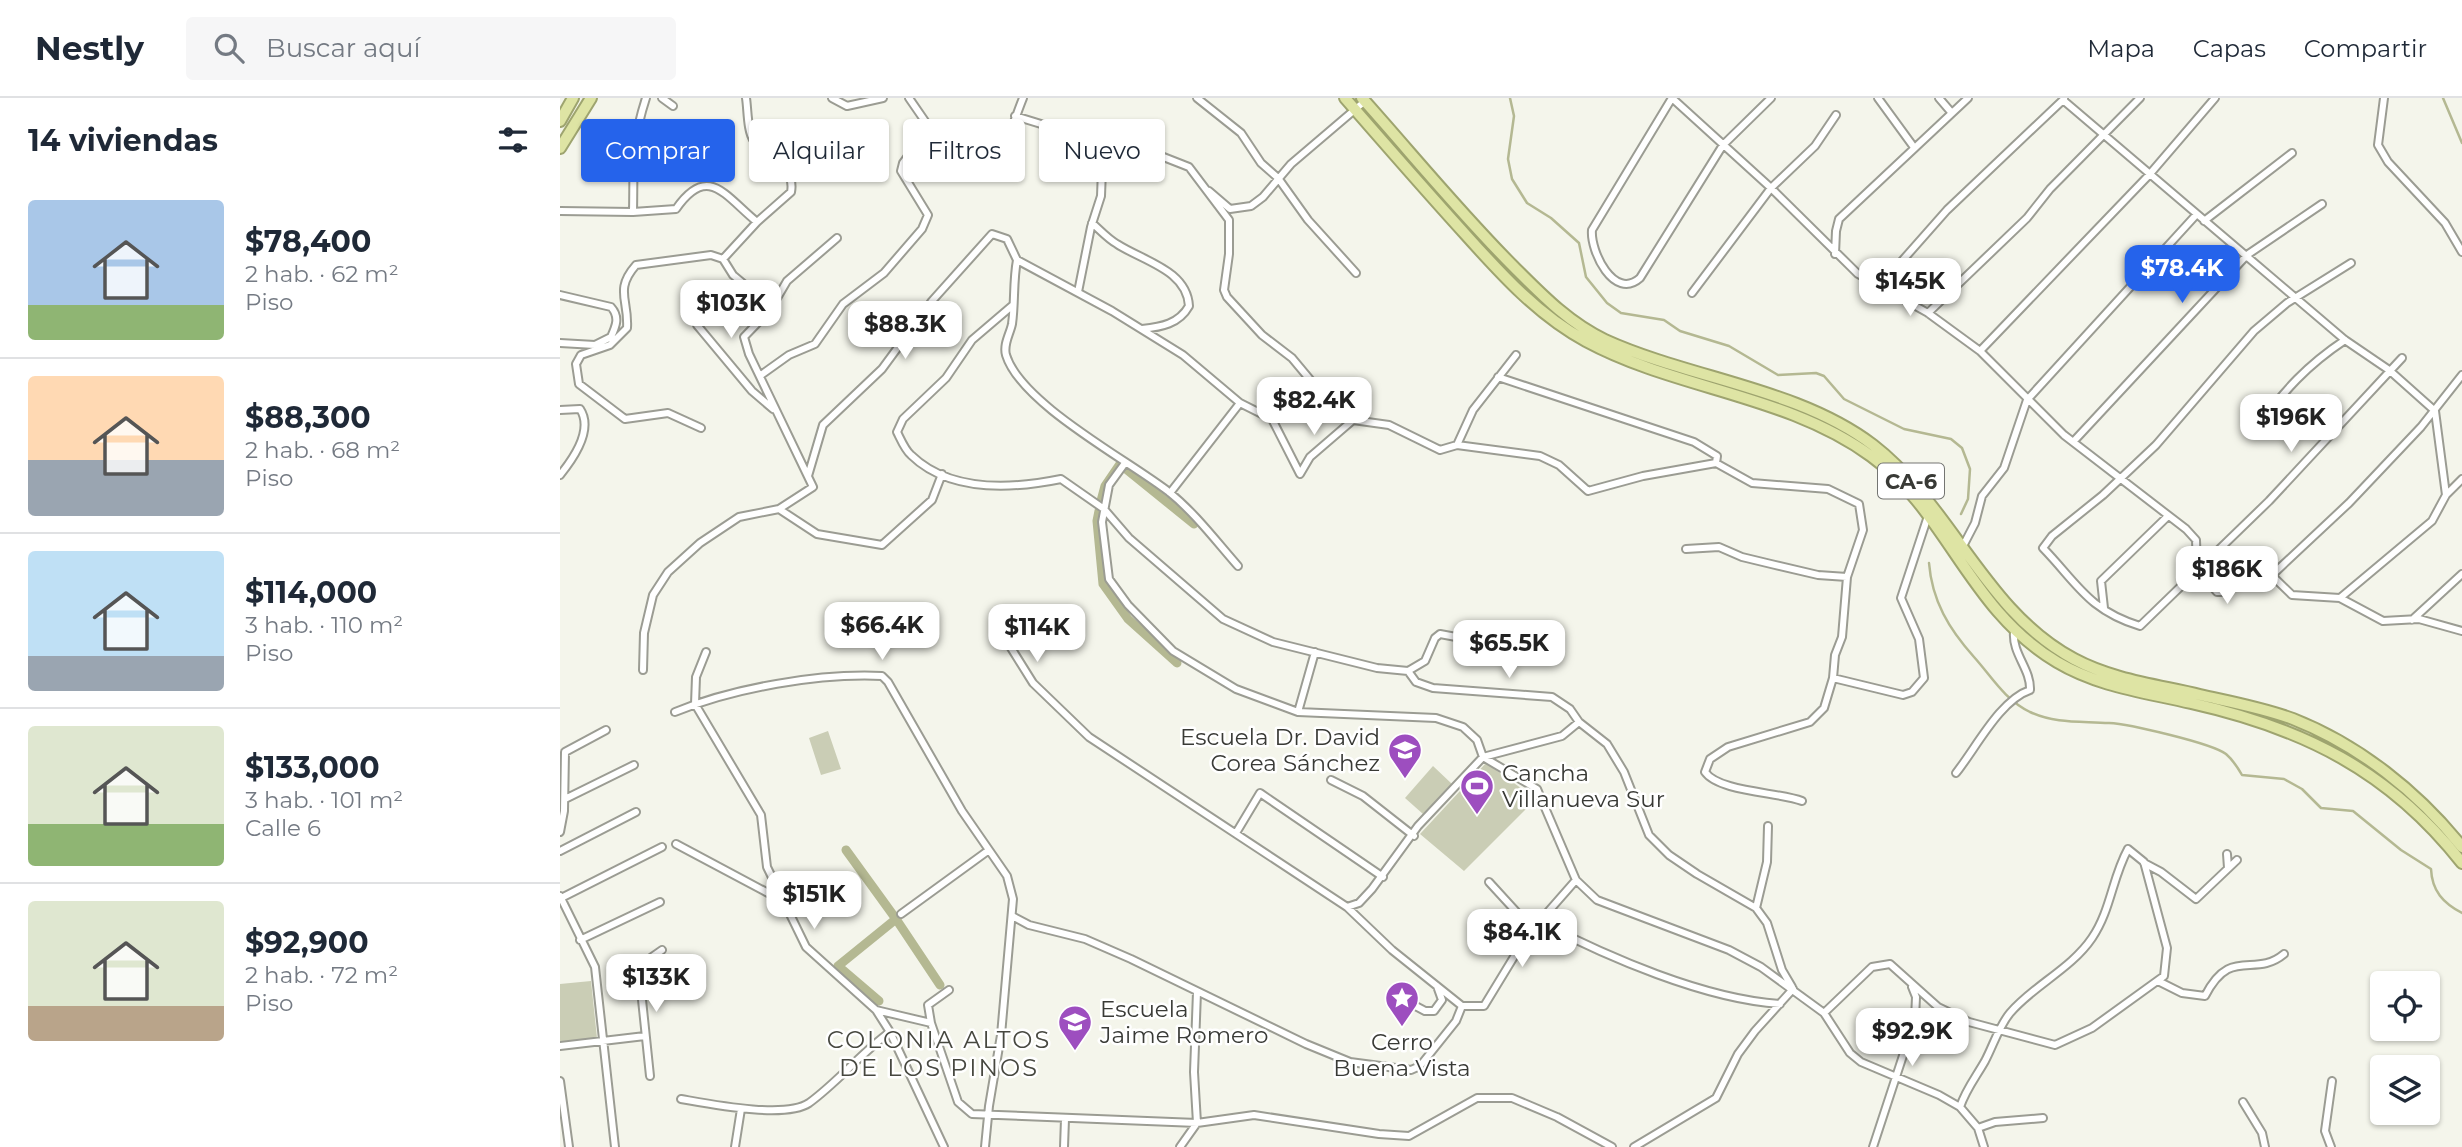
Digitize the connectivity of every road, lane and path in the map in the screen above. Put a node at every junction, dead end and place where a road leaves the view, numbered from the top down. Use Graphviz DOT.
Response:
graph roads {
  1 [pos="573,98"];
  2 [pos="591,98"];
  3 [pos="646,98"];
  4 [pos="662,98"];
  5 [pos="746,98"];
  6 [pos="832,98"];
  7 [pos="883,98"];
  8 [pos="909,98"];
  9 [pos="1023,98"];
  10 [pos="1197,98"];
  11 [pos="1345,98"];
  12 [pos="1672,98"];
  13 [pos="1771,98"];
  14 [pos="1878,98"];
  15 [pos="1939,98"];
  16 [pos="1968,98"];
  17 [pos="2140,98"];
  18 [pos="2215,98"];
  19 [pos="2384,98"];
  20 [pos="2064,99"];
  21 [pos="1363,100"];
  22 [pos="673,106"];
  23 [pos="1356,111"];
  24 [pos="1951,112"];
  25 [pos="1836,115"];
  26 [pos="1015,116"];
  27 [pos="923,119"];
  28 [pos="1014,119"];
  29 [pos="560,121"];
  30 [pos="1039,123"];
  31 [pos="2105,136"];
  32 [pos="1723,145"];
  33 [pos="1913,146"];
  34 [pos="560,148"];
  35 [pos="2292,153"];
  36 [pos="1165,157"];
  37 [pos="2149,175"];
  38 [pos="1278,177"];
  39 [pos="908,182"];
  40 [pos="1102,182"];
  41 [pos="1205,187"];
  42 [pos="1772,188"];
  43 [pos="2322,204"];
  44 [pos="560,211"];
  45 [pos="634,212"];
  46 [pos="2196,215"];
  47 [pos="2204,221"];
  48 [pos="757,222"];
  49 [pos="1092,223"];
  50 [pos="836,238"];
  51 [pos="2462,252"];
  52 [pos="1835,254"];
  53 [pos="2246,255"];
  54 [pos="723,259"];
  55 [pos="1017,260"];
  56 [pos="2351,263"];
  57 [pos="1356,273"];
  58 [pos="1879,287"];
  59 [pos="1078,292"];
  60 [pos="1692,293"];
  61 [pos="560,295"];
  62 [pos="2296,297"];
  63 [pos="1013,305"];
  64 [pos="770,306"];
  65 [pos="1928,313"];
  66 [pos="697,326"];
  67 [pos="1140,329"];
  68 [pos="2345,340"];
  69 [pos="560,343"];
  70 [pos="1980,351"];
  71 [pos="1516,355"];
  72 [pos="2402,358"];
  73 [pos="2389,370"];
  74 [pos="761,375"];
  75 [pos="2462,375"];
  76 [pos="1498,377"];
  77 [pos="2027,400"];
  78 [pos="1240,403"];
  79 [pos="560,410"];
  80 [pos="775,410"];
  81 [pos="2435,411"];
  82 [pos="1353,420"];
  83 [pos="2258,427"];
  84 [pos="701,428"];
  85 [pos="2073,442"];
  86 [pos="1457,445"];
  87 [pos="1125,463"];
  88 [pos="1716,463"];
  89 [pos="942,474"];
  90 [pos="560,475"];
  91 [pos="808,476"];
  92 [pos="2462,479"];
  93 [pos="2120,480"];
  94 [pos="1170,493"];
  95 [pos="2446,495"];
  96 [pos="779,509"];
  97 [pos="1104,509"];
  98 [pos="1929,512"];
  99 [pos="2167,517"];
  100 [pos="1686,549"];
  101 [pos="1958,551"];
  102 [pos="1238,566"];
  103 [pos="2197,569"];
  104 [pos="2462,575"];
  105 [pos="1847,577"];
  106 [pos="2270,578"];
  107 [pos="2340,598"];
  108 [pos="2104,608"];
  109 [pos="2412,620"];
  110 [pos="2462,631"];
  111 [pos="2014,632"];
  112 [pos="1003,635"];
  113 [pos="1520,643"];
  114 [pos="706,652"];
  115 [pos="1315,652"];
  116 [pos="642,670"];
  117 [pos="1408,671"];
  118 [pos="1833,678"];
  119 [pos="695,704"];
  120 [pos="675,712"];
  121 [pos="1298,712"];
  122 [pos="1579,722"];
  123 [pos="606,730"];
  124 [pos="1483,757"];
  125 [pos="634,765"];
  126 [pos="1956,774"];
  127 [pos="1331,780"];
  128 [pos="565,799"];
  129 [pos="1802,800"];
  130 [pos="636,812"];
  131 [pos="1768,827"];
  132 [pos="560,832"];
  133 [pos="1236,833"];
  134 [pos="1414,836"];
  135 [pos="676,844"];
  136 [pos="662,847"];
  137 [pos="2462,847"];
  138 [pos="989,850"];
  139 [pos="560,851"];
  140 [pos="2227,853"];
  141 [pos="2237,860"];
  142 [pos="2144,862"];
  143 [pos="2462,863"];
  144 [pos="2228,868"];
  145 [pos="1383,877"];
  146 [pos="1576,880"];
  147 [pos="1489,882"];
  148 [pos="561,897"];
  149 [pos="660,902"];
  150 [pos="785,902"];
  151 [pos="1347,907"];
  152 [pos="1756,908"];
  153 [pos="901,914"];
  154 [pos="1012,916"];
  155 [pos="1540,922"];
  156 [pos="1533,930"];
  157 [pos="580,940"];
  158 [pos="662,950"];
  159 [pos="2284,954"];
  160 [pos="2158,981"];
  161 [pos="1437,985"];
  162 [pos="1912,986"];
  163 [pos="1793,989"];
  164 [pos="949,990"];
  165 [pos="1197,992"];
  166 [pos="1408,1002"];
  167 [pos="1780,1004"];
  168 [pos="1462,1006"];
  169 [pos="876,1010"];
  170 [pos="1824,1013"];
  171 [pos="931,1023"];
  172 [pos="890,1032"];
  173 [pos="2000,1032"];
  174 [pos="645,1036"];
  175 [pos="603,1041"];
  176 [pos="560,1046"];
  177 [pos="650,1076"];
  178 [pos="1894,1078"];
  179 [pos="560,1081"];
  180 [pos="2332,1081"];
  181 [pos="681,1099"];
  182 [pos="2243,1102"];
  183 [pos="1960,1107"];
  184 [pos="741,1109"];
  185 [pos="989,1117"];
  186 [pos="2043,1118"];
  187 [pos="1065,1119"];
  188 [pos="1197,1123"];
  189 [pos="1978,1128"];
  190 [pos="569,1147"];
  191 [pos="615,1147"];
  192 [pos="735,1147"];
  193 [pos="944,1147"];
  194 [pos="985,1147"];
  195 [pos="1064,1147"];
  196 [pos="1180,1147"];
  197 [pos="1612,1147"];
  198 [pos="1634,1147"];
  199 [pos="1872,1147"];
  200 [pos="1984,1147"];
  201 [pos="2265,1147"];
  202 [pos="2331,1147"];
  1 -- 29 [label="highway"];
  2 -- 34 [label="highway"];
  3 -- 45 [label="street"];
  4 -- 22 [label="street"];
  5 -- 48 [label="street"];
  6 -- 7 [label="street"];
  8 -- 27 [label="street"];
  9 -- 26 [label="street"];
  10 -- 38 [label="street"];
  11 -- 23 [label="highway, CA-6"];
  12 -- 32 [label="street"];
  12 -- 32 [label="street"];
  13 -- 32 [label="street"];
  14 -- 33 [label="street"];
  15 -- 24 [label="street"];
  16 -- 24 [label="street"];
  17 -- 31 [label="street"];
  18 -- 37 [label="street"];
  19 -- 51 [label="street"];
  20 -- 31 [label="street"];
  20 -- 58 [label="street"];
  21 -- 23 [label="street"];
  21 -- 98 [label="highway, CA-6"];
  23 -- 38 [label="street"];
  23 -- 98 [label="highway, CA-6"];
  24 -- 33 [label="street"];
  25 -- 42 [label="street"];
  26 -- 28 [label="street"];
  26 -- 30 [label="street"];
  31 -- 37 [label="street"];
  31 -- 65 [label="street"];
  32 -- 42 [label="street"];
  33 -- 52 [label="street"];
  35 -- 47 [label="street"];
  36 -- 41 [label="street"];
  37 -- 46 [label="street"];
  37 -- 70 [label="street"];
  38 -- 41 [label="street"];
  38 -- 57 [label="street"];
  39 -- 74 [label="street"];
  40 -- 49 [label="street"];
  41 -- 82 [label="street"];
  42 -- 52 [label="street"];
  42 -- 60 [label="street"];
  43 -- 53 [label="street"];
  44 -- 45 [label="street"];
  45 -- 48 [label="street"];
  46 -- 47 [label="street"];
  46 -- 77 [label="street"];
  47 -- 53 [label="street"];
  48 -- 54 [label="street"];
  49 -- 59 [label="street"];
  49 -- 67 [label="street"];
  50 -- 64 [label="street"];
  52 -- 58 [label="street"];
  53 -- 62 [label="street"];
  53 -- 85 [label="street"];
  54 -- 64 [label="street"];
  54 -- 84 [label="street"];
  55 -- 59 [label="street"];
  55 -- 63 [label="street"];
  55 -- 91 [label="street"];
  56 -- 62 [label="street"];
  58 -- 65 [label="street"];
  59 -- 67 [label="street"];
  61 -- 69 [label="street"];
  62 -- 68 [label="street"];
  62 -- 93 [label="street"];
  63 -- 87 [label="street"];
  63 -- 89 [label="street"];
  64 -- 74 [label="street"];
  65 -- 70 [label="street"];
  66 -- 80 [label="street"];
  67 -- 78 [label="street"];
  68 -- 73 [label="street"];
  68 -- 83 [label="street"];
  70 -- 77 [label="street"];
  71 -- 76 [label="street"];
  72 -- 73 [label="street"];
  73 -- 81 [label="street"];
  73 -- 103 [label="street"];
  74 -- 80 [label="street"];
  75 -- 81 [label="street"];
  76 -- 86 [label="street"];
  76 -- 88 [label="street"];
  77 -- 85 [label="street"];
  77 -- 101 [label="street"];
  78 -- 82 [label="street"];
  78 -- 94 [label="street"];
  79 -- 90 [label="street"];
  80 -- 91 [label="street"];
  81 -- 95 [label="street"];
  81 -- 106 [label="street"];
  82 -- 86 [label="street"];
  85 -- 93 [label="street"];
  86 -- 88 [label="street"];
  87 -- 94 [label="street"];
  87 -- 97 [label="street"];
  88 -- 105 [label="street"];
  89 -- 96 [label="street"];
  89 -- 97 [label="street"];
  91 -- 96 [label="street"];
  92 -- 95 [label="street"];
  93 -- 99 [label="street"];
  93 -- 108 [label="street"];
  94 -- 102 [label="street"];
  95 -- 107 [label="street"];
  96 -- 116 [label="street"];
  97 -- 115 [label="street"];
  97 -- 121 [label="street"];
  98 -- 101 [label="highway, CA-6"];
  98 -- 118 [label="street"];
  99 -- 103 [label="street"];
  99 -- 108 [label="street"];
  100 -- 105 [label="street"];
  101 -- 111 [label="highway, CA-6"];
  101 -- 137 [label="highway, CA-6"];
  103 -- 106 [label="street"];
  103 -- 108 [label="street"];
  104 -- 109 [label="street"];
  105 -- 118 [label="street"];
  106 -- 107 [label="street"];
  107 -- 109 [label="street"];
  109 -- 110 [label="street"];
  111 -- 126 [label="street"];
  111 -- 143 [label="highway, CA-6"];
  112 -- 133 [label="street"];
  113 -- 117 [label="street"];
  114 -- 119 [label="street"];
  115 -- 117 [label="street"];
  115 -- 121 [label="street"];
  117 -- 122 [label="street"];
  118 -- 129 [label="street"];
  119 -- 120 [label="street"];
  119 -- 138 [label="street"];
  119 -- 150 [label="street"];
  121 -- 124 [label="street"];
  122 -- 124 [label="street"];
  122 -- 152 [label="street"];
  123 -- 128 [label="street"];
  124 -- 134 [label="street"];
  124 -- 146 [label="street"];
  125 -- 128 [label="street"];
  127 -- 134 [label="street"];
  128 -- 132 [label="street"];
  130 -- 139 [label="street"];
  131 -- 152 [label="street"];
  133 -- 145 [label="street"];
  133 -- 151 [label="street"];
  134 -- 145 [label="street"];
  135 -- 150 [label="street"];
  136 -- 148 [label="street"];
  138 -- 153 [label="street"];
  138 -- 154 [label="street"];
  140 -- 144 [label="street"];
  141 -- 144 [label="street"];
  142 -- 144 [label="street"];
  142 -- 160 [label="street"];
  142 -- 173 [label="street"];
  145 -- 151 [label="street"];
  146 -- 155 [label="street"];
  146 -- 163 [label="street"];
  147 -- 156 [label="street"];
  148 -- 157 [label="street"];
  149 -- 157 [label="street"];
  150 -- 169 [label="street"];
  151 -- 161 [label="street"];
  152 -- 163 [label="street"];
  154 -- 165 [label="street"];
  154 -- 185 [label="street"];
  155 -- 156 [label="street"];
  155 -- 167 [label="street"];
  156 -- 168 [label="street"];
  157 -- 175 [label="street"];
  158 -- 174 [label="street"];
  159 -- 160 [label="street"];
  160 -- 173 [label="street"];
  161 -- 166 [label="street"];
  161 -- 168 [label="street"];
  162 -- 170 [label="street"];
  162 -- 173 [label="street"];
  162 -- 178 [label="street"];
  163 -- 167 [label="street"];
  163 -- 170 [label="street"];
  164 -- 171 [label="street"];
  165 -- 168 [label="street"];
  165 -- 188 [label="street"];
  167 -- 198 [label="street"];
  169 -- 171 [label="street"];
  169 -- 172 [label="street"];
  170 -- 178 [label="street"];
  171 -- 185 [label="street"];
  172 -- 184 [label="street"];
  172 -- 193 [label="street"];
  173 -- 183 [label="street"];
  174 -- 175 [label="street"];
  174 -- 177 [label="street"];
  175 -- 176 [label="street"];
  175 -- 191 [label="street"];
  178 -- 183 [label="street"];
  178 -- 199 [label="street"];
  179 -- 190 [label="street"];
  180 -- 202 [label="street"];
  181 -- 184 [label="street"];
  182 -- 201 [label="street"];
  183 -- 189 [label="street"];
  184 -- 192 [label="street"];
  185 -- 187 [label="street"];
  185 -- 194 [label="street"];
  186 -- 189 [label="street"];
  187 -- 188 [label="street"];
  187 -- 195 [label="street"];
  188 -- 196 [label="street"];
  188 -- 197 [label="street"];
  189 -- 200 [label="street"];
}
